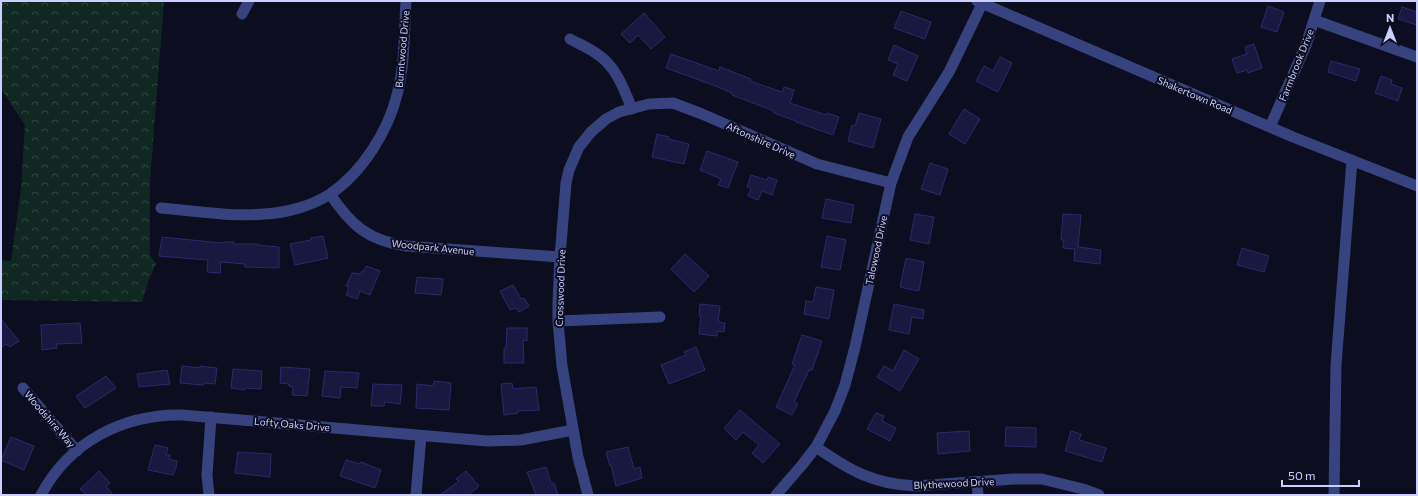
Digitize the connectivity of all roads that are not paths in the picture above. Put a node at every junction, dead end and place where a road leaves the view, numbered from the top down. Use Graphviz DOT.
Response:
graph roads {
  1 [pos="249,1"];
  2 [pos="406,1"];
  3 [pos="1320,1"];
  4 [pos="979,2"];
  5 [pos="242,14"];
  6 [pos="1314,20"];
  7 [pos="570,39"];
  8 [pos="1417,57"];
  9 [pos="632,109"];
  10 [pos="1270,127"];
  11 [pos="1352,160"];
  12 [pos="891,183"];
  13 [pos="1417,186"];
  14 [pos="330,194"];
  15 [pos="161,208"];
  16 [pos="560,257"];
  17 [pos="660,317"];
  18 [pos="558,321"];
  19 [pos="23,388"];
  20 [pos="211,417"];
  21 [pos="573,430"];
  22 [pos="421,436"];
  23 [pos="816,447"];
  24 [pos="77,451"];
  25 [pos="977,482"];
  26 [pos="41,495"];
  27 [pos="209,495"];
  28 [pos="416,495"];
  29 [pos="588,495"];
  30 [pos="776,495"];
  31 [pos="978,495"];
  32 [pos="1099,495"];
  33 [pos="1334,495"];
  1 -- 5 [label="street"];
  2 -- 14 [label="street, Burntwood Drive"];
  3 -- 6 [label="street, Farmbrook Drive"];
  4 -- 10 [label="street, Shakertown Road"];
  4 -- 12 [label="street, Talowood Drive"];
  6 -- 8 [label="street"];
  6 -- 10 [label="street, Farmbrook Drive"];
  7 -- 9 [label="street"];
  9 -- 12 [label="street, Aftonshire Drive"];
  9 -- 16 [label="street, Crosswood Drive"];
  10 -- 11 [label="street, Shakertown Road"];
  11 -- 13 [label="street, Shakertown Road"];
  11 -- 33 [label="street"];
  12 -- 23 [label="street, Talowood Drive"];
  14 -- 15 [label="street"];
  14 -- 16 [label="street, Woodpark Avenue"];
  16 -- 18 [label="street, Crosswood Drive"];
  17 -- 18 [label="street"];
  18 -- 21 [label="street, Crosswood Drive"];
  19 -- 24 [label="street, Woodshire Way"];
  20 -- 22 [label="street, Lofty Oaks Drive"];
  20 -- 24 [label="street, Lofty Oaks Drive"];
  20 -- 27 [label="street"];
  21 -- 22 [label="street, Lofty Oaks Drive"];
  21 -- 29 [label="street, Crosswood Drive"];
  22 -- 28 [label="street"];
  23 -- 25 [label="street, Blythewood Drive"];
  23 -- 30 [label="street, Talowood Drive"];
  24 -- 26 [label="street, Lofty Oaks Drive"];
  25 -- 31 [label="street"];
  25 -- 32 [label="street, Blythewood Drive"];
}
